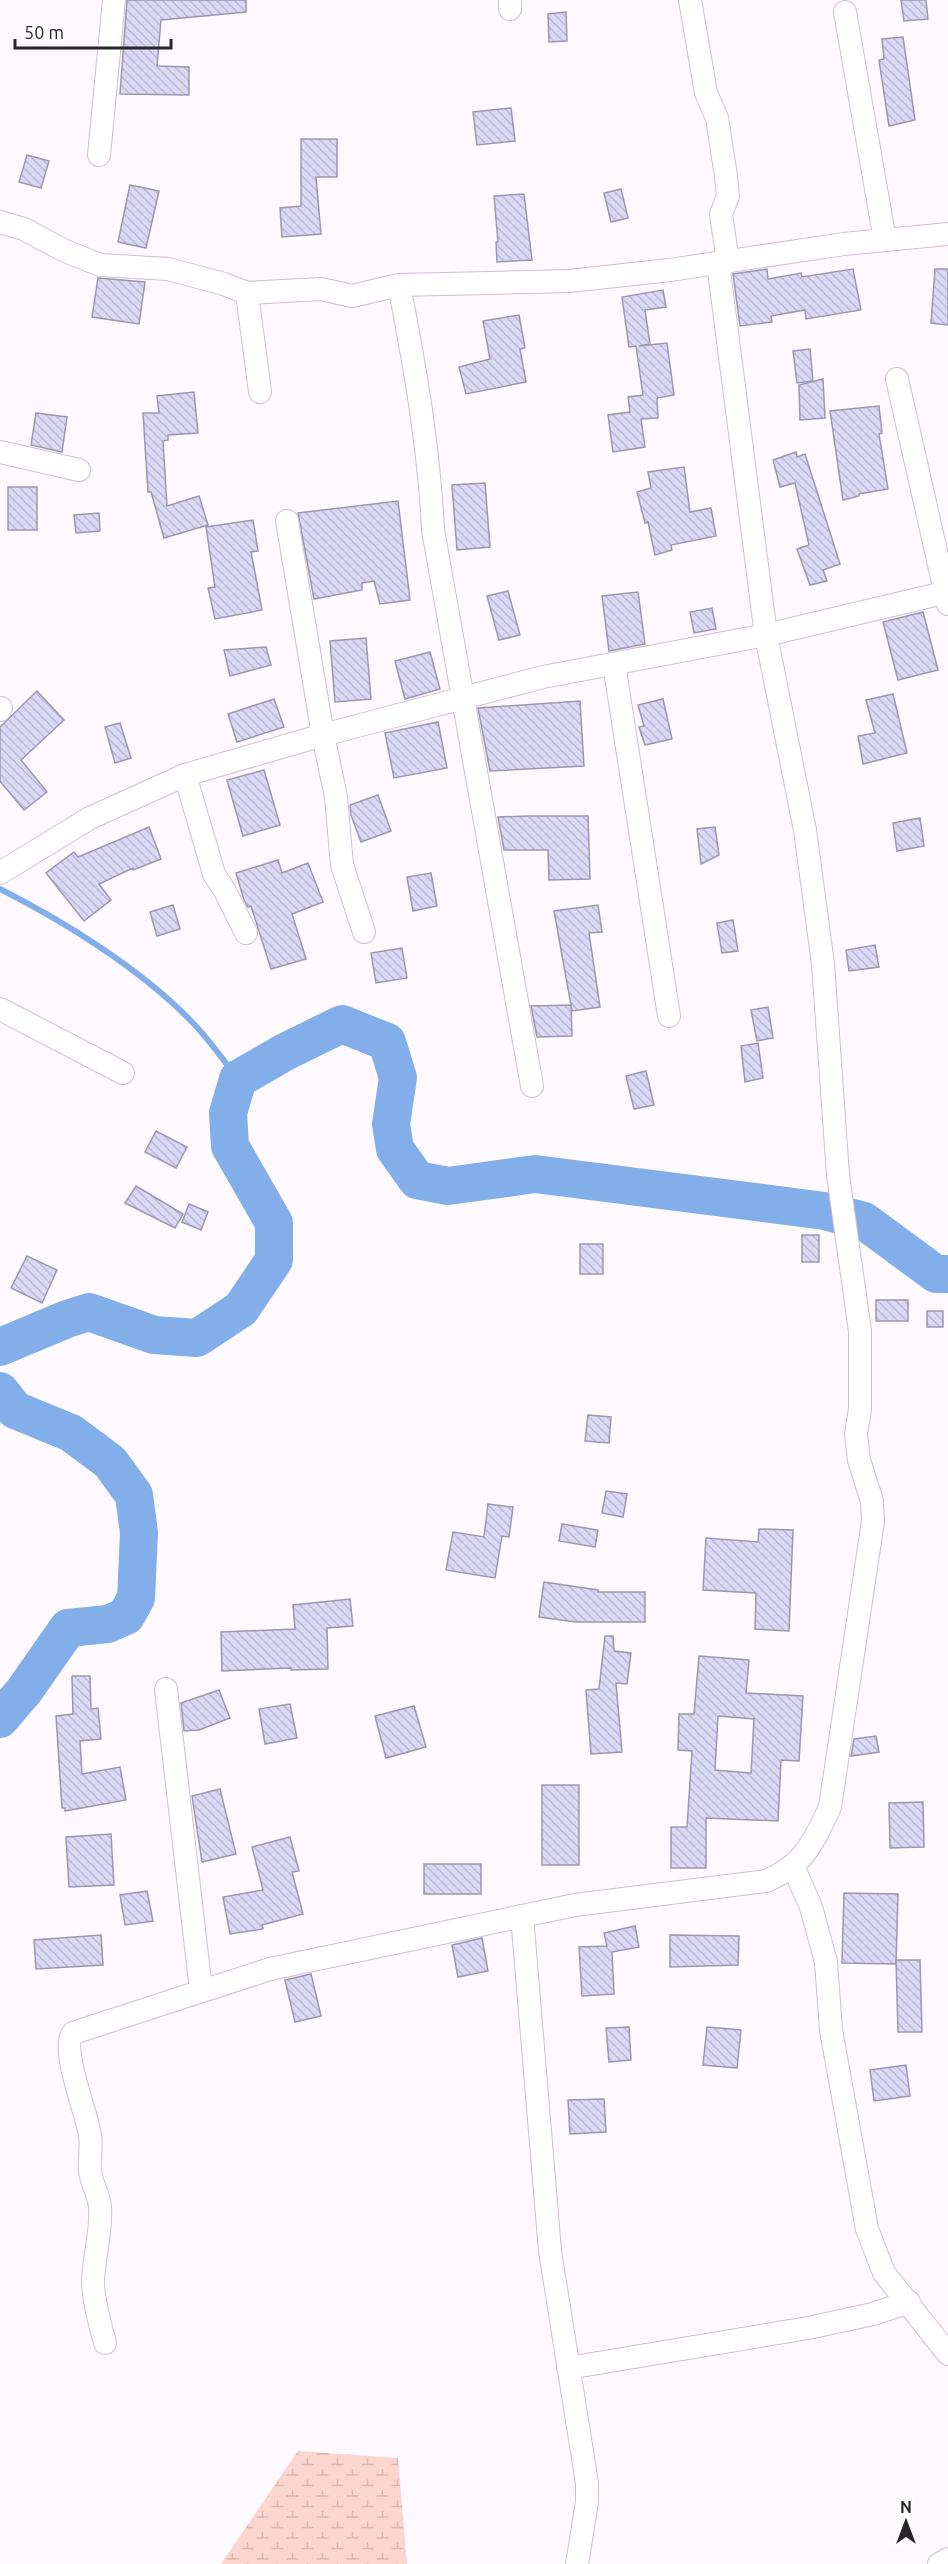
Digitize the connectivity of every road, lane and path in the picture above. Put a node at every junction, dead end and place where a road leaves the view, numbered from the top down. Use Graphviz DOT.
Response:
graph roads {
  1 [pos="114,0"];
  2 [pos="690,0"];
  3 [pos="845,12"];
  4 [pos="99,155"];
  5 [pos="0,222"];
  6 [pos="948,234"];
  7 [pos="885,240"];
  8 [pos="723,263"];
  9 [pos="399,285"];
  10 [pos="247,293"];
  11 [pos="897,379"];
  12 [pos="260,392"];
  13 [pos="0,452"];
  14 [pos="79,470"];
  15 [pos="286,520"];
  16 [pos="947,596"];
  17 [pos="766,635"];
  18 [pos="614,664"];
  19 [pos="461,698"];
  20 [pos="323,735"];
  21 [pos="185,775"];
  22 [pos="0,873"];
  23 [pos="364,932"];
  24 [pos="246,933"];
  25 [pos="0,1009"];
  26 [pos="669,1016"];
  27 [pos="123,1073"];
  28 [pos="532,1086"];
  29 [pos="166,1689"];
  30 [pos="793,1866"];
  31 [pos="522,1916"];
  32 [pos="201,1990"];
  33 [pos="909,2302"];
  34 [pos="105,2343"];
  35 [pos="948,2354"];
  36 [pos="568,2368"];
  37 [pos="948,2559"];
  38 [pos="577,2564"];
  39 [pos="939,2564"];
  1 -- 4 [label="street"];
  2 -- 8 [label="street"];
  3 -- 7 [label="street"];
  5 -- 10 [label="street"];
  6 -- 7 [label="street"];
  7 -- 8 [label="street"];
  8 -- 9 [label="street"];
  8 -- 17 [label="street"];
  9 -- 10 [label="street"];
  9 -- 19 [label="street"];
  10 -- 12 [label="street"];
  11 -- 16 [label="street"];
  13 -- 14 [label="street"];
  15 -- 20 [label="street"];
  16 -- 17 [label="street"];
  17 -- 18 [label="street"];
  17 -- 30 [label="street"];
  18 -- 19 [label="street"];
  18 -- 26 [label="street"];
  19 -- 20 [label="street"];
  19 -- 28 [label="street"];
  20 -- 21 [label="street"];
  20 -- 23 [label="street"];
  21 -- 22 [label="street"];
  21 -- 24 [label="street"];
  25 -- 27 [label="street"];
  29 -- 32 [label="street"];
  30 -- 31 [label="street"];
  30 -- 33 [label="street"];
  31 -- 32 [label="street"];
  31 -- 36 [label="street"];
  32 -- 34 [label="street"];
  33 -- 35 [label="street"];
  33 -- 36 [label="street"];
  36 -- 38 [label="street"];
  37 -- 39 [label="street"];
}
